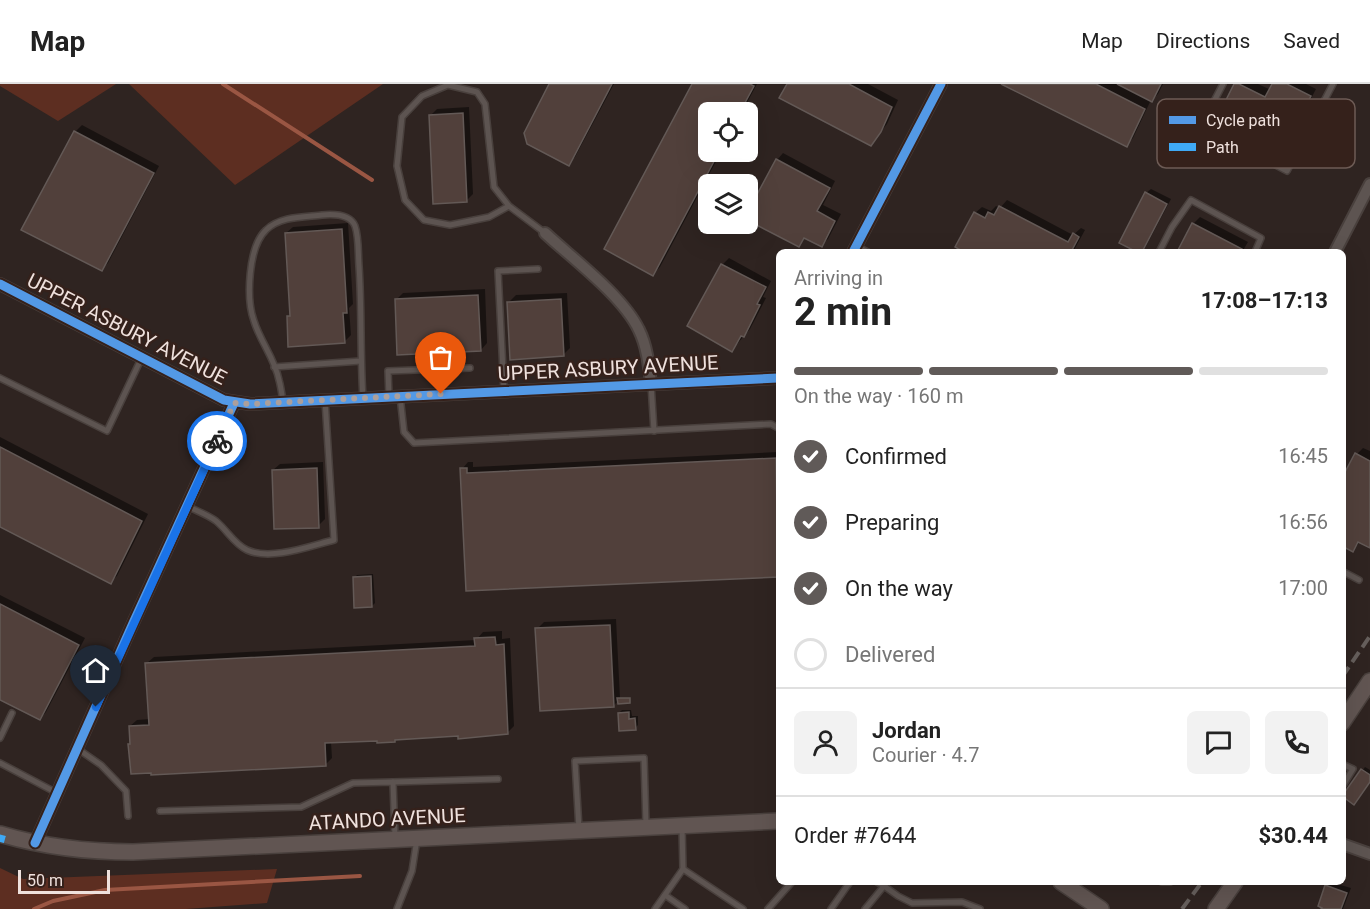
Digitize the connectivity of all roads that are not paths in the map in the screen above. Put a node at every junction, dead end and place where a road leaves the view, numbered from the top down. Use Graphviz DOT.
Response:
graph roads {
  1 [pos="941,84"];
  2 [pos="1223,84"];
  3 [pos="1333,84"];
  4 [pos="1215,99"];
  5 [pos="1325,99"];
  6 [pos="1370,184"];
  7 [pos="509,206"];
  8 [pos="545,233"];
  9 [pos="855,249"];
  10 [pos="1161,249"];
  11 [pos="1256,249"];
  12 [pos="1337,249"];
  13 [pos="538,269"];
  14 [pos="1,287"];
  15 [pos="142,357"];
  16 [pos="361,361"];
  17 [pos="274,367"];
  18 [pos="470,368"];
  19 [pos="0,378"];
  20 [pos="776,378"];
  21 [pos="651,384"];
  22 [pos="504,391"];
  23 [pos="395,397"];
  24 [pos="363,398"];
  25 [pos="326,400"];
  26 [pos="283,402"];
  27 [pos="234,403"];
  28 [pos="776,427"];
  29 [pos="654,431"];
  30 [pos="188,506"];
  31 [pos="1346,574"];
  32 [pos="1359,580"];
  33 [pos="1370,681"];
  34 [pos="12,713"];
  35 [pos="1346,717"];
  36 [pos="0,738"];
  37 [pos="78,749"];
  38 [pos="0,763"];
  39 [pos="1346,766"];
  40 [pos="498,778"];
  41 [pos="1346,780"];
  42 [pos="393,782"];
  43 [pos="58,794"];
  44 [pos="160,811"];
  45 [pos="128,816"];
  46 [pos="776,821"];
  47 [pos="682,826"];
  48 [pos="646,827"];
  49 [pos="579,830"];
  50 [pos="0,834"];
  51 [pos="417,838"];
  52 [pos="396,839"];
  53 [pos="35,843"];
  54 [pos="1346,845"];
  55 [pos="1370,854"];
  56 [pos="683,869"];
  57 [pos="789,885"];
  58 [pos="848,885"];
  59 [pos="884,885"];
  60 [pos="886,885"];
  61 [pos="1065,885"];
  62 [pos="1233,885"];
  63 [pos="665,895"];
  64 [pos="397,909"];
  65 [pos="655,909"];
  66 [pos="685,909"];
  67 [pos="743,909"];
  68 [pos="768,909"];
  69 [pos="831,909"];
  70 [pos="865,909"];
  71 [pos="980,909"];
  72 [pos="1101,909"];
  73 [pos="1216,909"];
  1 -- 9 [label="street"];
  2 -- 4 [label="lane"];
  3 -- 5 [label="lane"];
  6 -- 12 [label="street"];
  7 -- 7 [label="lane"];
  7 -- 8 [label="lane"];
  8 -- 21 [label="street"];
  10 -- 11 [label="lane"];
  13 -- 22 [label="lane"];
  14 -- 15 [label="street, UPPER ASBURY AVENUE"];
  15 -- 19 [label="lane"];
  15 -- 27 [label="street, UPPER ASBURY AVENUE"];
  16 -- 17 [label="lane"];
  16 -- 17 [label="lane"];
  16 -- 24 [label="lane"];
  17 -- 26 [label="lane"];
  18 -- 23 [label="lane"];
  20 -- 21 [label="street, UPPER ASBURY AVENUE"];
  21 -- 22 [label="street, UPPER ASBURY AVENUE"];
  21 -- 29 [label="lane"];
  22 -- 23 [label="street, UPPER ASBURY AVENUE"];
  23 -- 24 [label="street, UPPER ASBURY AVENUE"];
  23 -- 29 [label="lane"];
  24 -- 25 [label="street, UPPER ASBURY AVENUE"];
  25 -- 26 [label="street, UPPER ASBURY AVENUE"];
  25 -- 30 [label="lane"];
  26 -- 27 [label="street, UPPER ASBURY AVENUE"];
  27 -- 30 [label="street"];
  28 -- 29 [label="lane"];
  30 -- 37 [label="street"];
  31 -- 32 [label="lane"];
  33 -- 35 [label="main road"];
  34 -- 36 [label="lane"];
  37 -- 43 [label="street"];
  37 -- 45 [label="lane"];
  38 -- 43 [label="lane"];
  39 -- 41 [label="lane"];
  40 -- 42 [label="lane"];
  42 -- 44 [label="lane"];
  42 -- 52 [label="lane"];
  43 -- 53 [label="street"];
  46 -- 47 [label="main road, ATANDO AVENUE"];
  47 -- 48 [label="main road, ATANDO AVENUE"];
  47 -- 56 [label="lane"];
  48 -- 49 [label="main road, ATANDO AVENUE"];
  48 -- 49 [label="lane"];
  49 -- 51 [label="main road, ATANDO AVENUE"];
  50 -- 53 [label="main road, ATANDO AVENUE"];
  51 -- 52 [label="main road, ATANDO AVENUE"];
  51 -- 64 [label="lane"];
  52 -- 53 [label="main road, ATANDO AVENUE"];
  54 -- 55 [label="street"];
  56 -- 63 [label="lane"];
  56 -- 67 [label="lane"];
  57 -- 68 [label="lane"];
  58 -- 69 [label="lane"];
  59 -- 70 [label="lane"];
  60 -- 71 [label="lane"];
  61 -- 72 [label="main road"];
  62 -- 73 [label="main road"];
  63 -- 65 [label="lane"];
  63 -- 66 [label="lane"];
}
